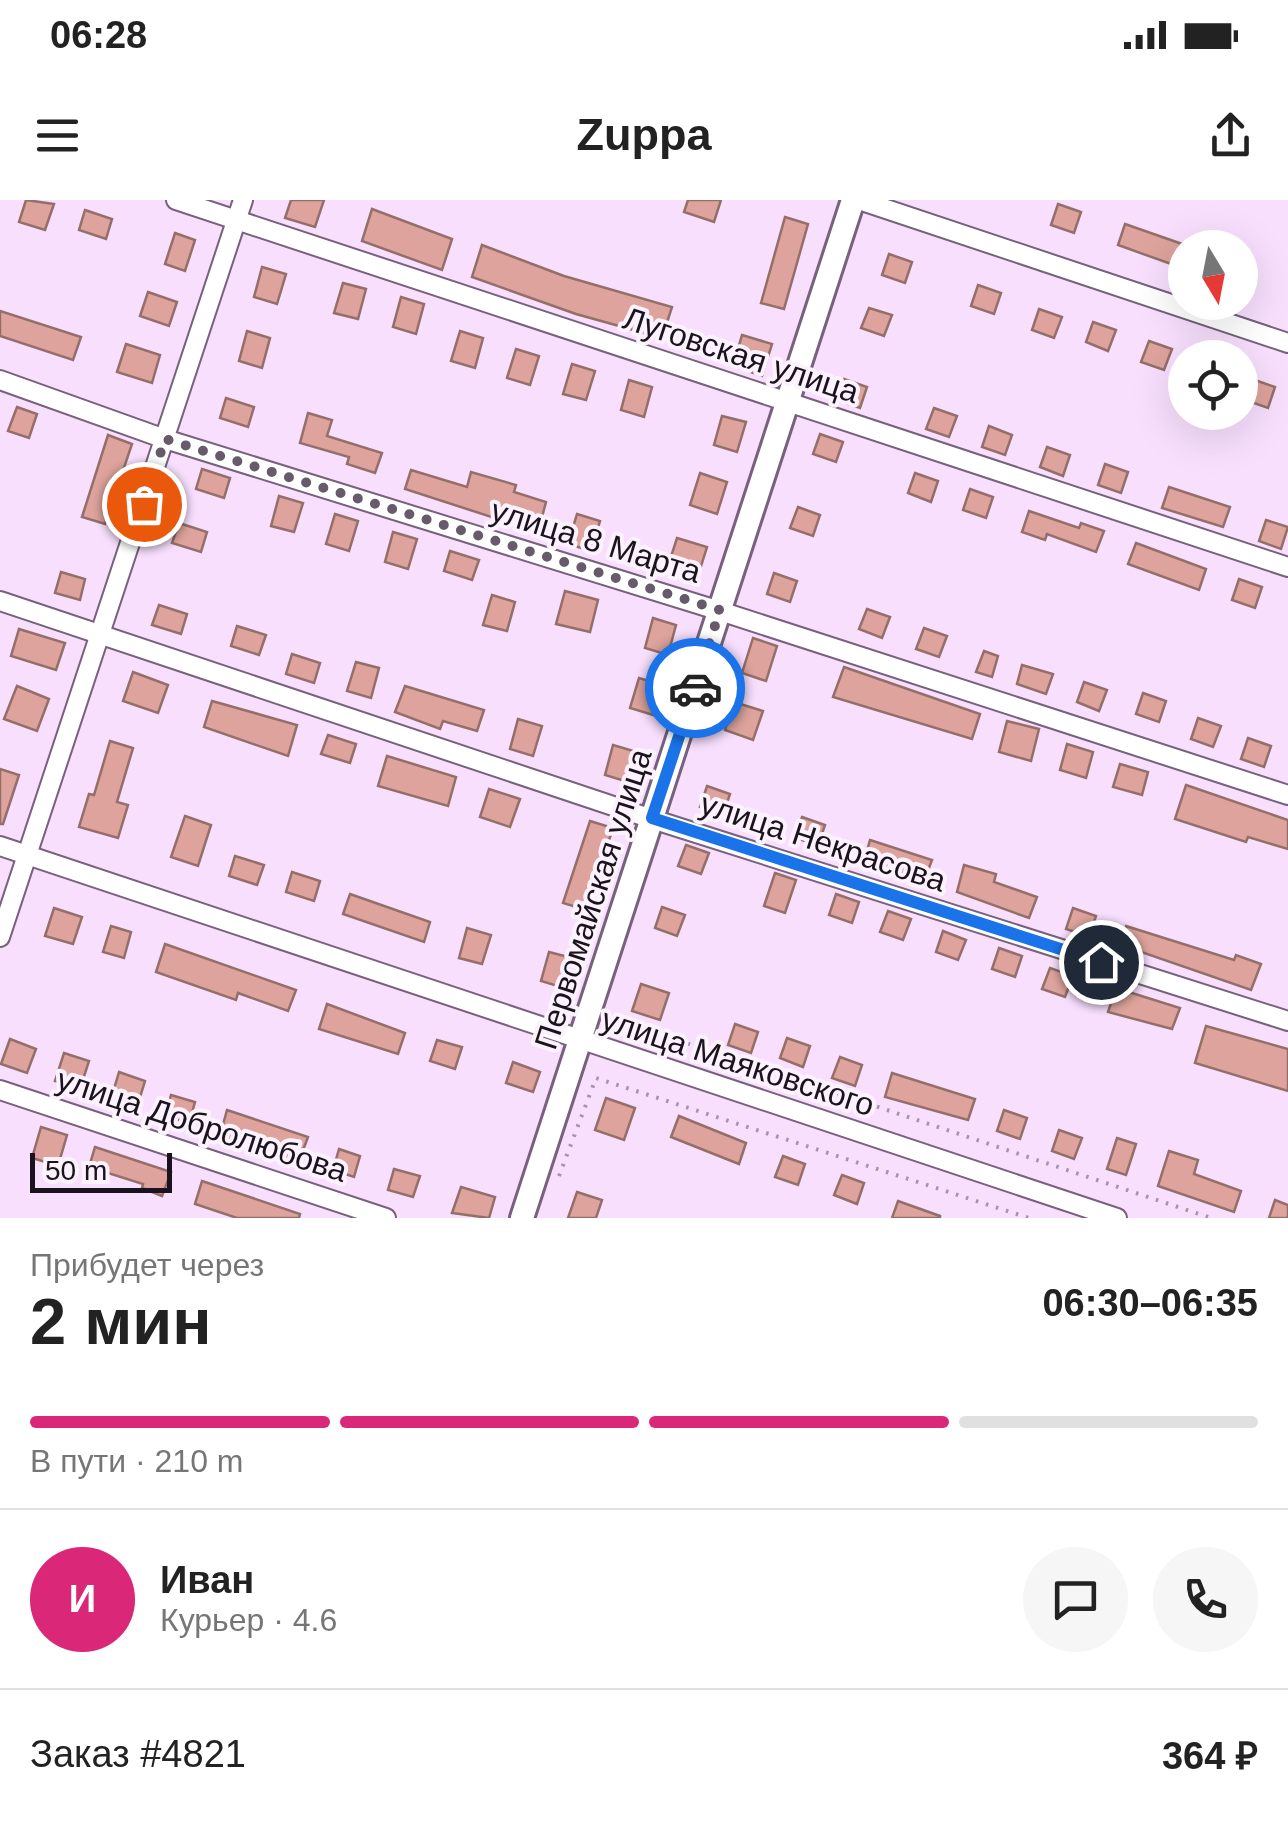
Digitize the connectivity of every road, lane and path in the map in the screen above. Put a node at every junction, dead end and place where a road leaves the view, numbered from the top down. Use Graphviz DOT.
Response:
graph roads {
  1 [pos="176,200"];
  2 [pos="244,200"];
  3 [pos="856,200"];
  4 [pos="238,220"];
  5 [pos="1288,342"];
  6 [pos="0,380"];
  7 [pos="788,402"];
  8 [pos="165,439"];
  9 [pos="1288,568"];
  10 [pos="0,601"];
  11 [pos="720,610"];
  12 [pos="102,633"];
  13 [pos="1288,795"];
  14 [pos="652,818"];
  15 [pos="0,846"];
  16 [pos="27,856"];
  17 [pos="0,936"];
  18 [pos="592,1011"];
  19 [pos="1288,1021"];
  20 [pos="582,1042"];
  21 [pos="0,1090"];
  22 [pos="557,1183"];
  23 [pos="386,1218"];
  24 [pos="522,1218"];
  25 [pos="1029,1218"];
  26 [pos="1117,1218"];
  27 [pos="1211,1218"];
  1 -- 4 [label="street, Луговская улица"];
  2 -- 4 [label="street"];
  3 -- 5 [label="street"];
  3 -- 7 [label="street, Первомайская улица"];
  4 -- 7 [label="street, Луговская улица"];
  4 -- 8 [label="street"];
  6 -- 8 [label="street, улица 8 Марта"];
  7 -- 9 [label="street, Луговская улица"];
  7 -- 11 [label="street, Первомайская улица"];
  8 -- 11 [label="street, улица 8 Марта"];
  8 -- 12 [label="street"];
  10 -- 12 [label="street, улица Некрасова"];
  11 -- 13 [label="street, улица 8 Марта"];
  11 -- 14 [label="street, Первомайская улица"];
  12 -- 14 [label="street, улица Некрасова"];
  12 -- 16 [label="street"];
  14 -- 18 [label="street, Первомайская улица"];
  14 -- 19 [label="street, улица Некрасова"];
  15 -- 16 [label="street, улица Маяковского"];
  16 -- 17 [label="street"];
  16 -- 20 [label="street, улица Маяковского"];
  18 -- 20 [label="street, Первомайская улица"];
  18 -- 27 [label="path"];
  20 -- 24 [label="street, Первомайская улица"];
  20 -- 26 [label="street, улица Маяковского"];
  21 -- 23 [label="street, улица Добролюбова"];
  22 -- 25 [label="path"];
}
